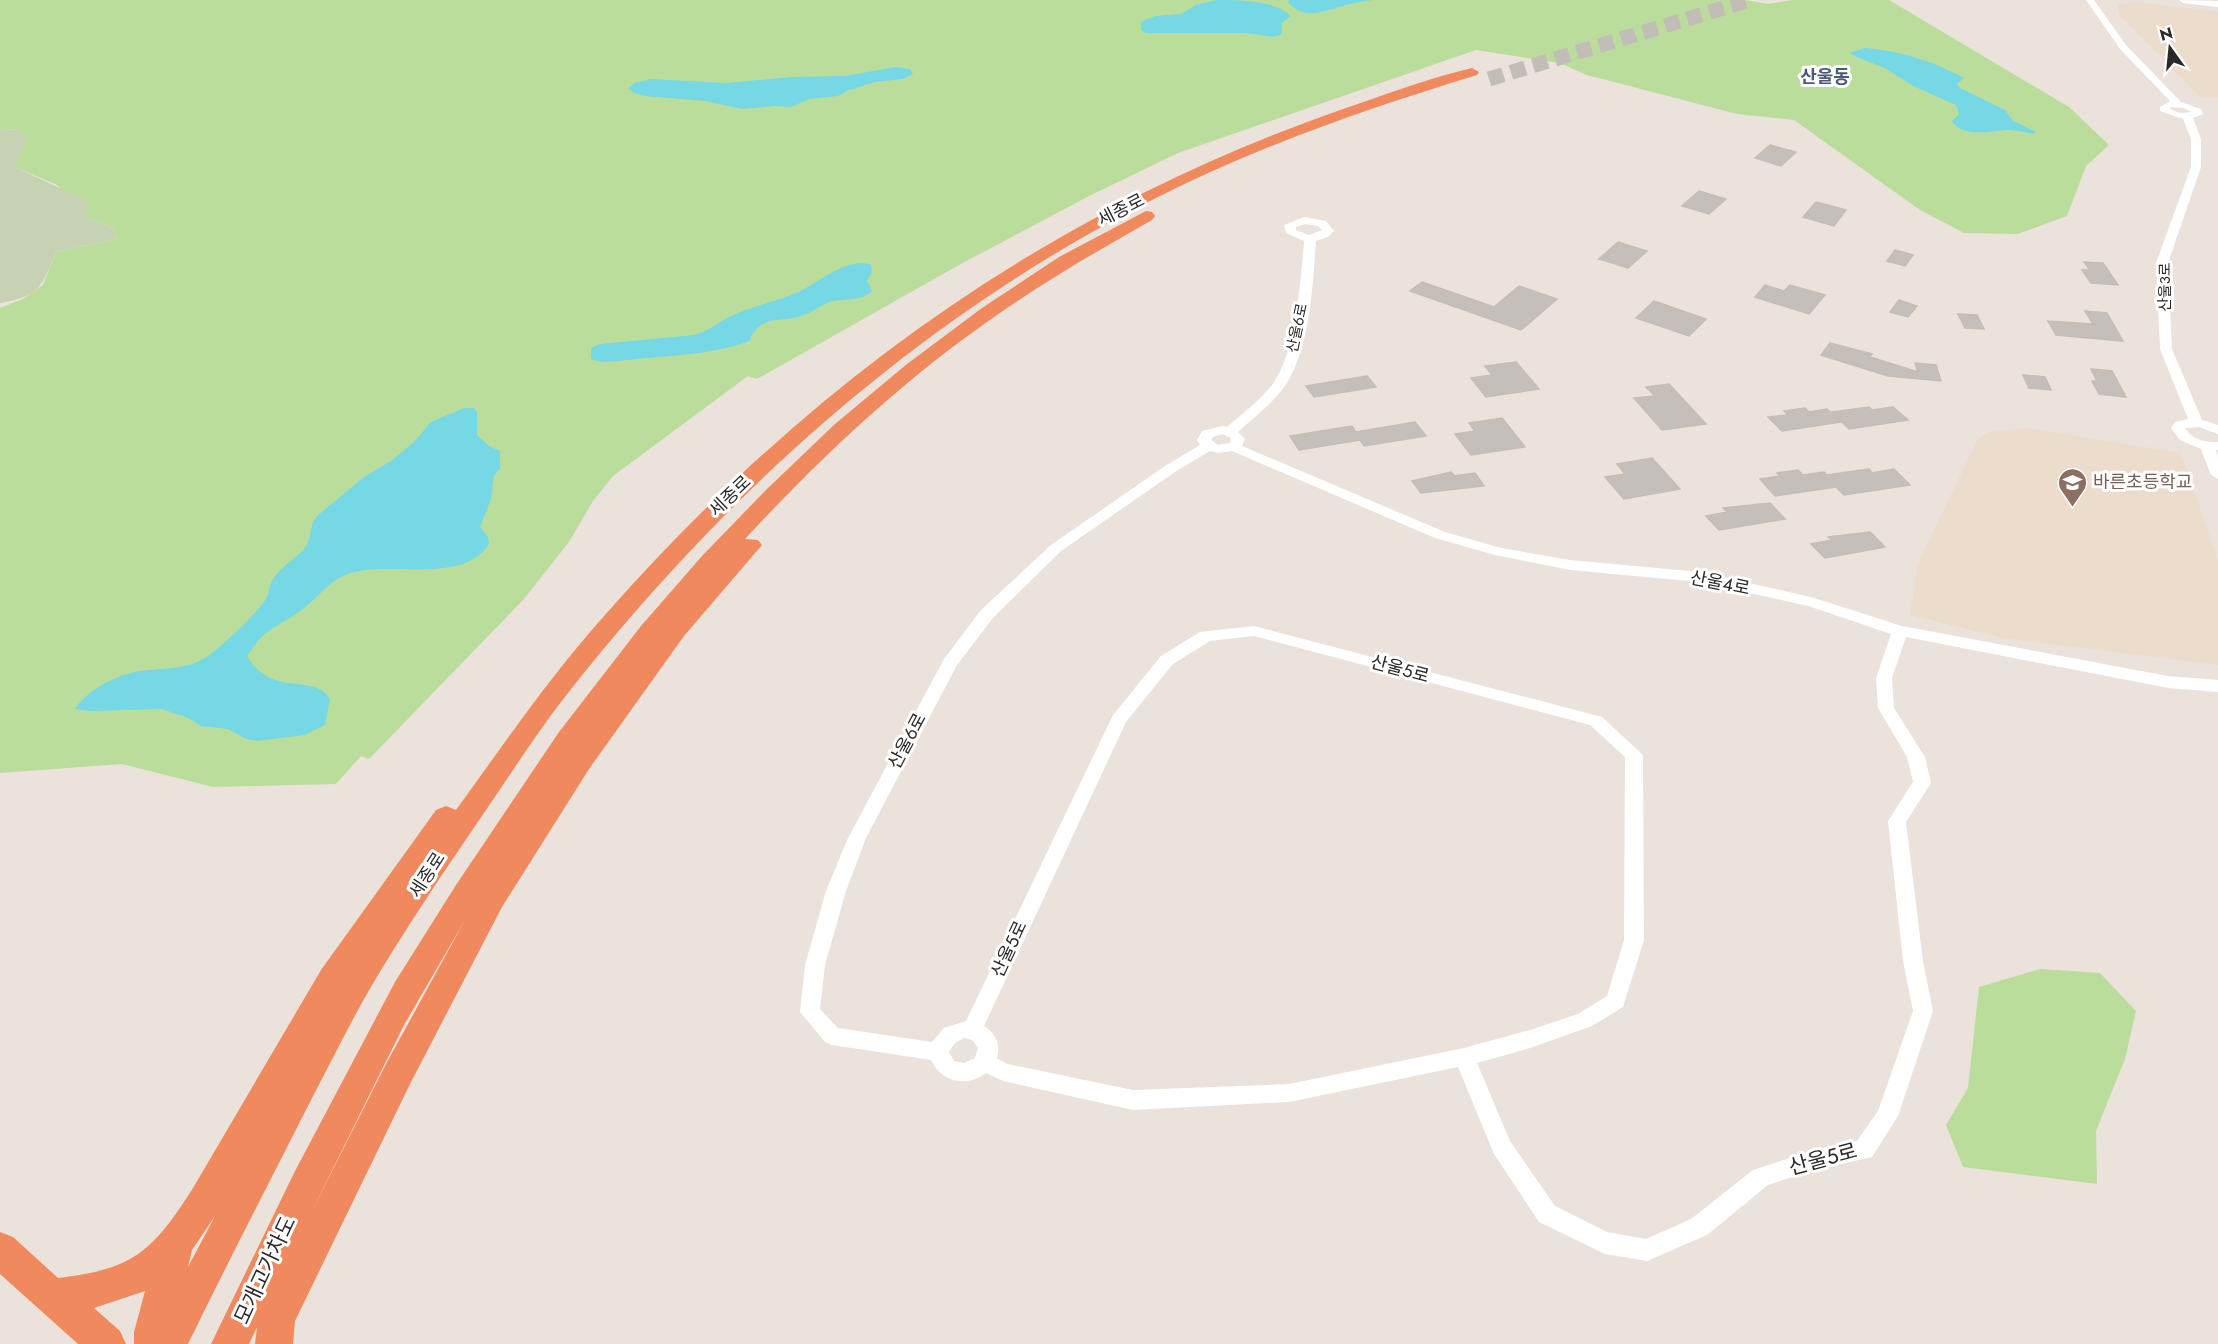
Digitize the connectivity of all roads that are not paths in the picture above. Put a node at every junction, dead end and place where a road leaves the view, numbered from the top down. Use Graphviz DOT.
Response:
graph roads {
  1 [pos="2090,0"];
  2 [pos="2183,0"];
  3 [pos="2218,4"];
  4 [pos="1480,75"];
  5 [pos="1310,238"];
  6 [pos="956,322"];
  7 [pos="2197,423"];
  8 [pos="2218,430"];
  9 [pos="1232,439"];
  10 [pos="2212,446"];
  11 [pos="2218,475"];
  12 [pos="1900,631"];
  13 [pos="2218,686"];
  14 [pos="972,1030"];
  15 [pos="939,1052"];
  16 [pos="1464,1057"];
  17 [pos="985,1062"];
  18 [pos="300,1196"];
  19 [pos="177,1239"];
  20 [pos="0,1249"];
  21 [pos="51,1297"];
  22 [pos="271,1336"];
  23 [pos="107,1344"];
  24 [pos="153,1344"];
  25 [pos="168,1344"];
  26 [pos="230,1344"];
  1 -- 7 [label="street, 산울3로"];
  2 -- 3 [label="street"];
  4 -- 6 [label="highway, 세종로"];
  5 -- 9 [label="street, 산울6로"];
  6 -- 18 [label="highway, 세종로"];
  6 -- 19 [label="highway"];
  6 -- 22 [label="highway"];
  6 -- 25 [label="highway, 세종로"];
  7 -- 8 [label="street"];
  7 -- 10 [label="street"];
  9 -- 12 [label="street, 산울4로"];
  9 -- 15 [label="street, 산울6로"];
  10 -- 11 [label="street"];
  12 -- 13 [label="street, 산울4로"];
  12 -- 16 [label="street, 산울5로"];
  14 -- 15 [label="street"];
  14 -- 16 [label="street, 산울5로"];
  14 -- 17 [label="street"];
  15 -- 17 [label="street"];
  16 -- 17 [label="street, 산울5로"];
  18 -- 26 [label="highway, 모개고가차도"];
  19 -- 21 [label="highway"];
  19 -- 24 [label="highway"];
  20 -- 21 [label="highway"];
  21 -- 23 [label="highway"];
}
